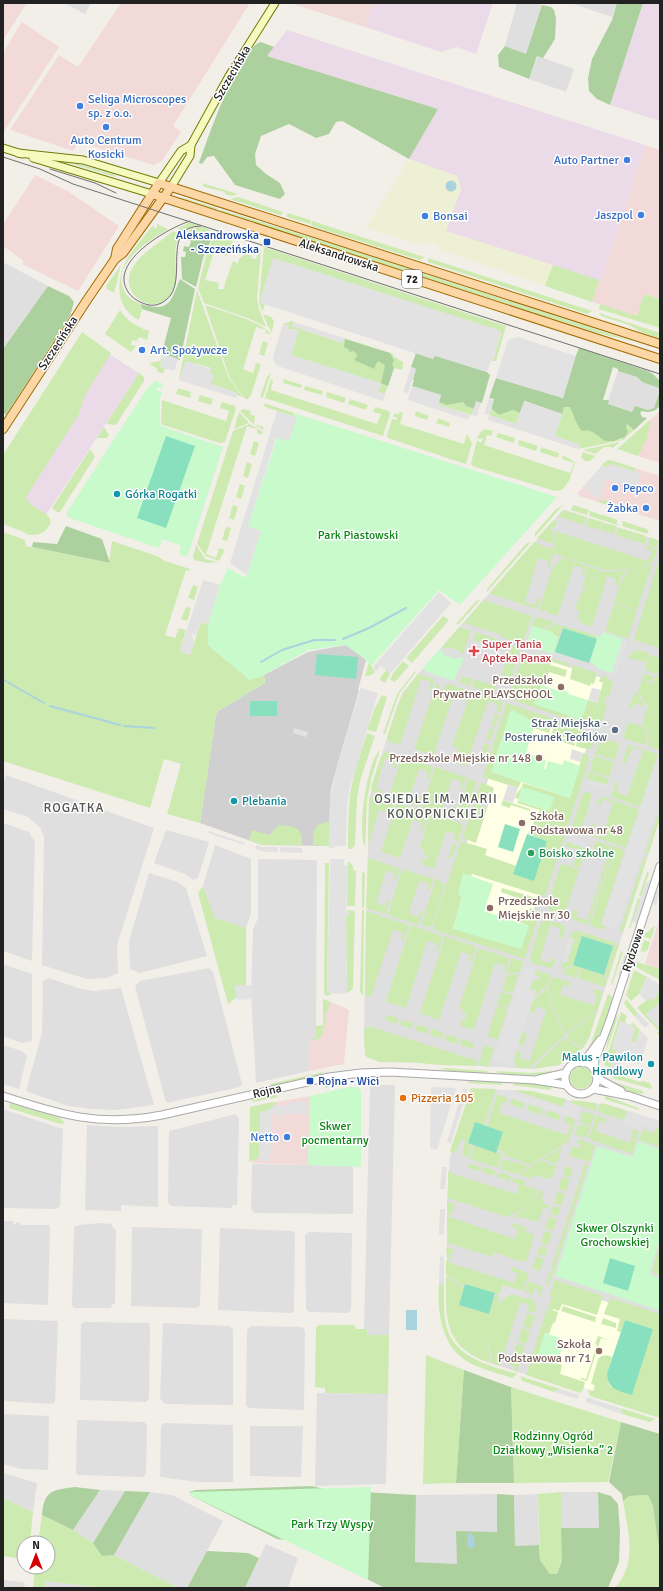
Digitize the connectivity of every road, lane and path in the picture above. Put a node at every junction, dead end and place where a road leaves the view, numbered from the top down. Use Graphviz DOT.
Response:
graph roads {
  1 [pos="275,3"];
  2 [pos="191,145"];
  3 [pos="3,148"];
  4 [pos="18,153"];
  5 [pos="160,183"];
  6 [pos="171,187"];
  7 [pos="152,194"];
  8 [pos="163,198"];
  9 [pos="116,259"];
  10 [pos="660,344"];
  11 [pos="660,359"];
  12 [pos="3,429"];
  13 [pos="660,866"];
  14 [pos="605,1034"];
  15 [pos="583,1063"];
  16 [pos="594,1069"];
  17 [pos="566,1073"];
  18 [pos="597,1078"];
  19 [pos="536,1080"];
  20 [pos="566,1085"];
  21 [pos="592,1089"];
  22 [pos="3,1096"];
  23 [pos="630,1096"];
  24 [pos="660,1106"];
  1 -- 2 [label="main road, Szczecińska"];
  2 -- 5 [label="main road, Szczecińska"];
  2 -- 6 [label="main road, Szczecińska"];
  3 -- 4 [label="main road, Aleksandrowska / 72"];
  4 -- 5 [label="main road, Aleksandrowska / 72"];
  4 -- 7 [label="main road, Aleksandrowska / 72"];
  5 -- 6 [label="main road, Aleksandrowska / 72"];
  5 -- 7 [label="main road, Szczecińska"];
  6 -- 8 [label="main road, Szczecińska"];
  6 -- 10 [label="main road, Aleksandrowska / 72"];
  7 -- 8 [label="main road, Aleksandrowska / 72"];
  7 -- 9 [label="main road, Szczecińska"];
  8 -- 9 [label="main road, Szczecińska"];
  8 -- 11 [label="main road, Aleksandrowska / 72"];
  9 -- 12 [label="main road, Szczecińska"];
  13 -- 14 [label="street, Rydzowa"];
  14 -- 15 [label="street, Rydzowa"];
  14 -- 16 [label="street, Rydzowa"];
  15 -- 16 [label="street"];
  15 -- 17 [label="street"];
  16 -- 18 [label="street"];
  17 -- 19 [label="street, Rojna"];
  17 -- 20 [label="street"];
  18 -- 21 [label="street"];
  18 -- 23 [label="street"];
  19 -- 20 [label="street, Rojna"];
  19 -- 22 [label="street, Rojna"];
  20 -- 21 [label="street"];
  21 -- 23 [label="street"];
  23 -- 24 [label="street"];
}
